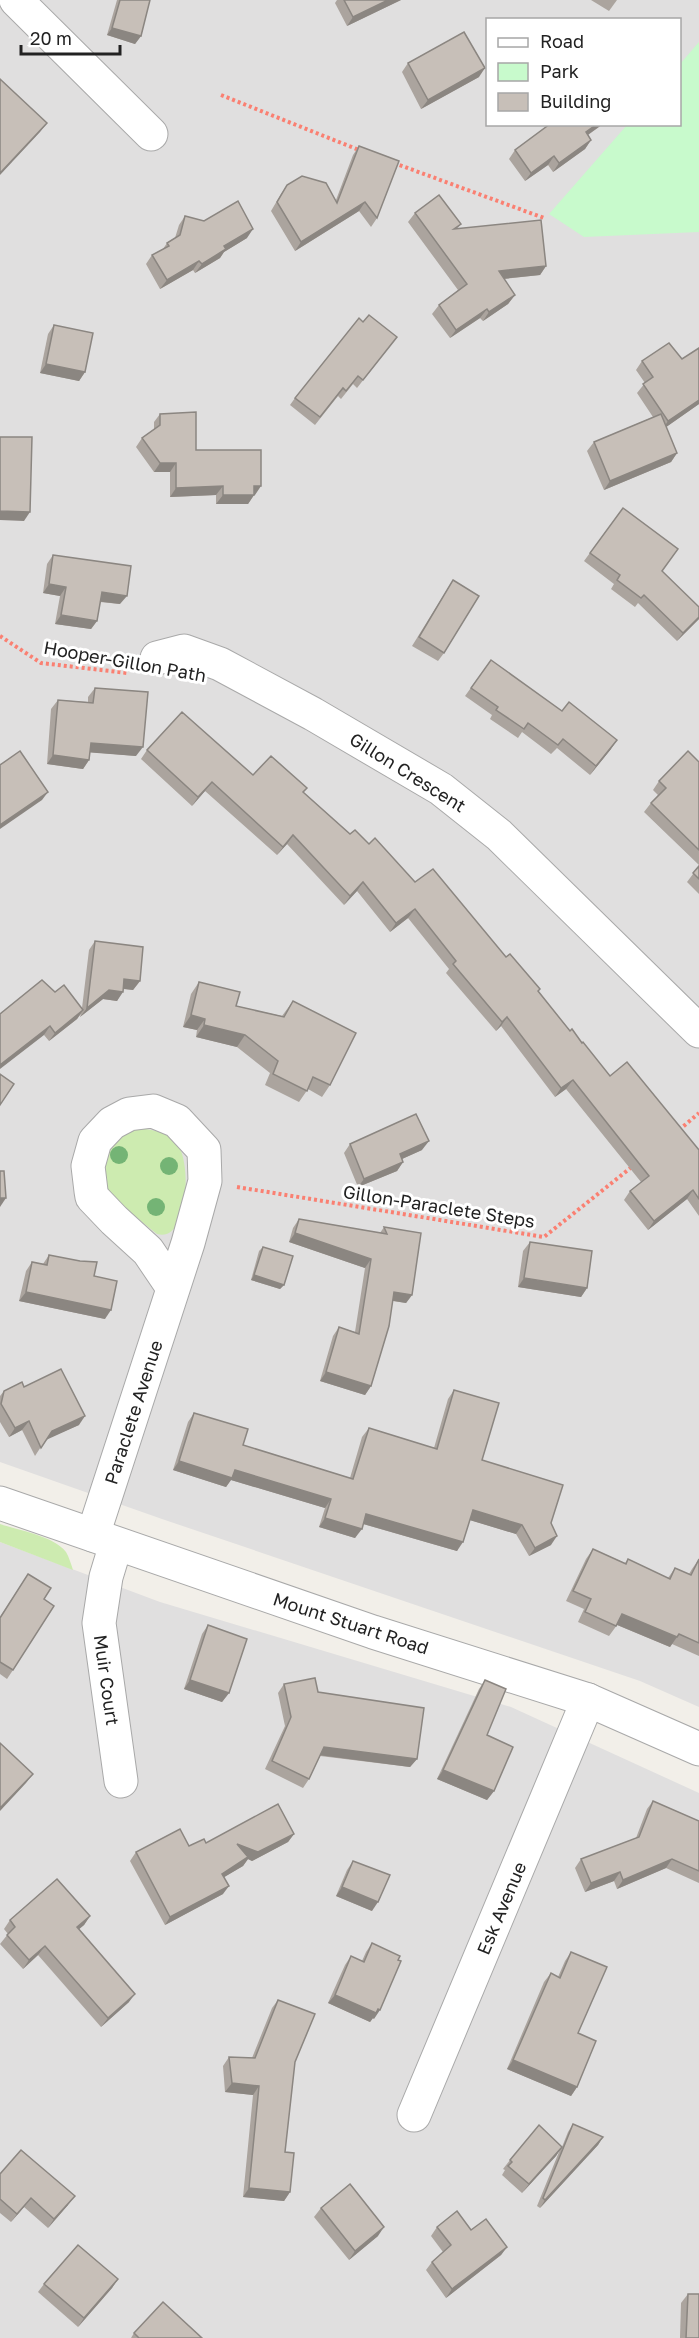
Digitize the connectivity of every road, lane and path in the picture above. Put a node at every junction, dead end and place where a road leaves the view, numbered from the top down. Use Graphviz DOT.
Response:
graph roads {
  1 [pos="16,0"];
  2 [pos="220,95"];
  3 [pos="151,134"];
  4 [pos="364,152"];
  5 [pos="387,161"];
  6 [pos="544,218"];
  7 [pos="0,636"];
  8 [pos="144,666"];
  9 [pos="699,1031"];
  10 [pos="699,1113"];
  11 [pos="672,1135"];
  12 [pos="635,1164"];
  13 [pos="206,1181"];
  14 [pos="173,1288"];
  15 [pos="0,1503"];
  16 [pos="104,1540"];
  17 [pos="588,1700"];
  18 [pos="699,1749"];
  19 [pos="121,1781"];
  20 [pos="414,2115"];
  1 -- 3 [label="street"];
  2 -- 4 [label="path"];
  5 -- 6 [label="path"];
  7 -- 8 [label="path, Hooper-Gillon Path"];
  8 -- 9 [label="street, Gillon Crescent"];
  10 -- 11 [label="path"];
  12 -- 13 [label="path, Gillon-Paraclete Steps"];
  13 -- 14 [label="street, Paraclete Avenue"];
  13 -- 14 [label="street, Paraclete Avenue"];
  14 -- 16 [label="street, Paraclete Avenue"];
  15 -- 16 [label="street, Mount Stuart Road"];
  16 -- 17 [label="street, Mount Stuart Road"];
  16 -- 19 [label="street, Muir Court"];
  17 -- 18 [label="street, Mount Stuart Road"];
  17 -- 20 [label="street, Esk Avenue"];
}
